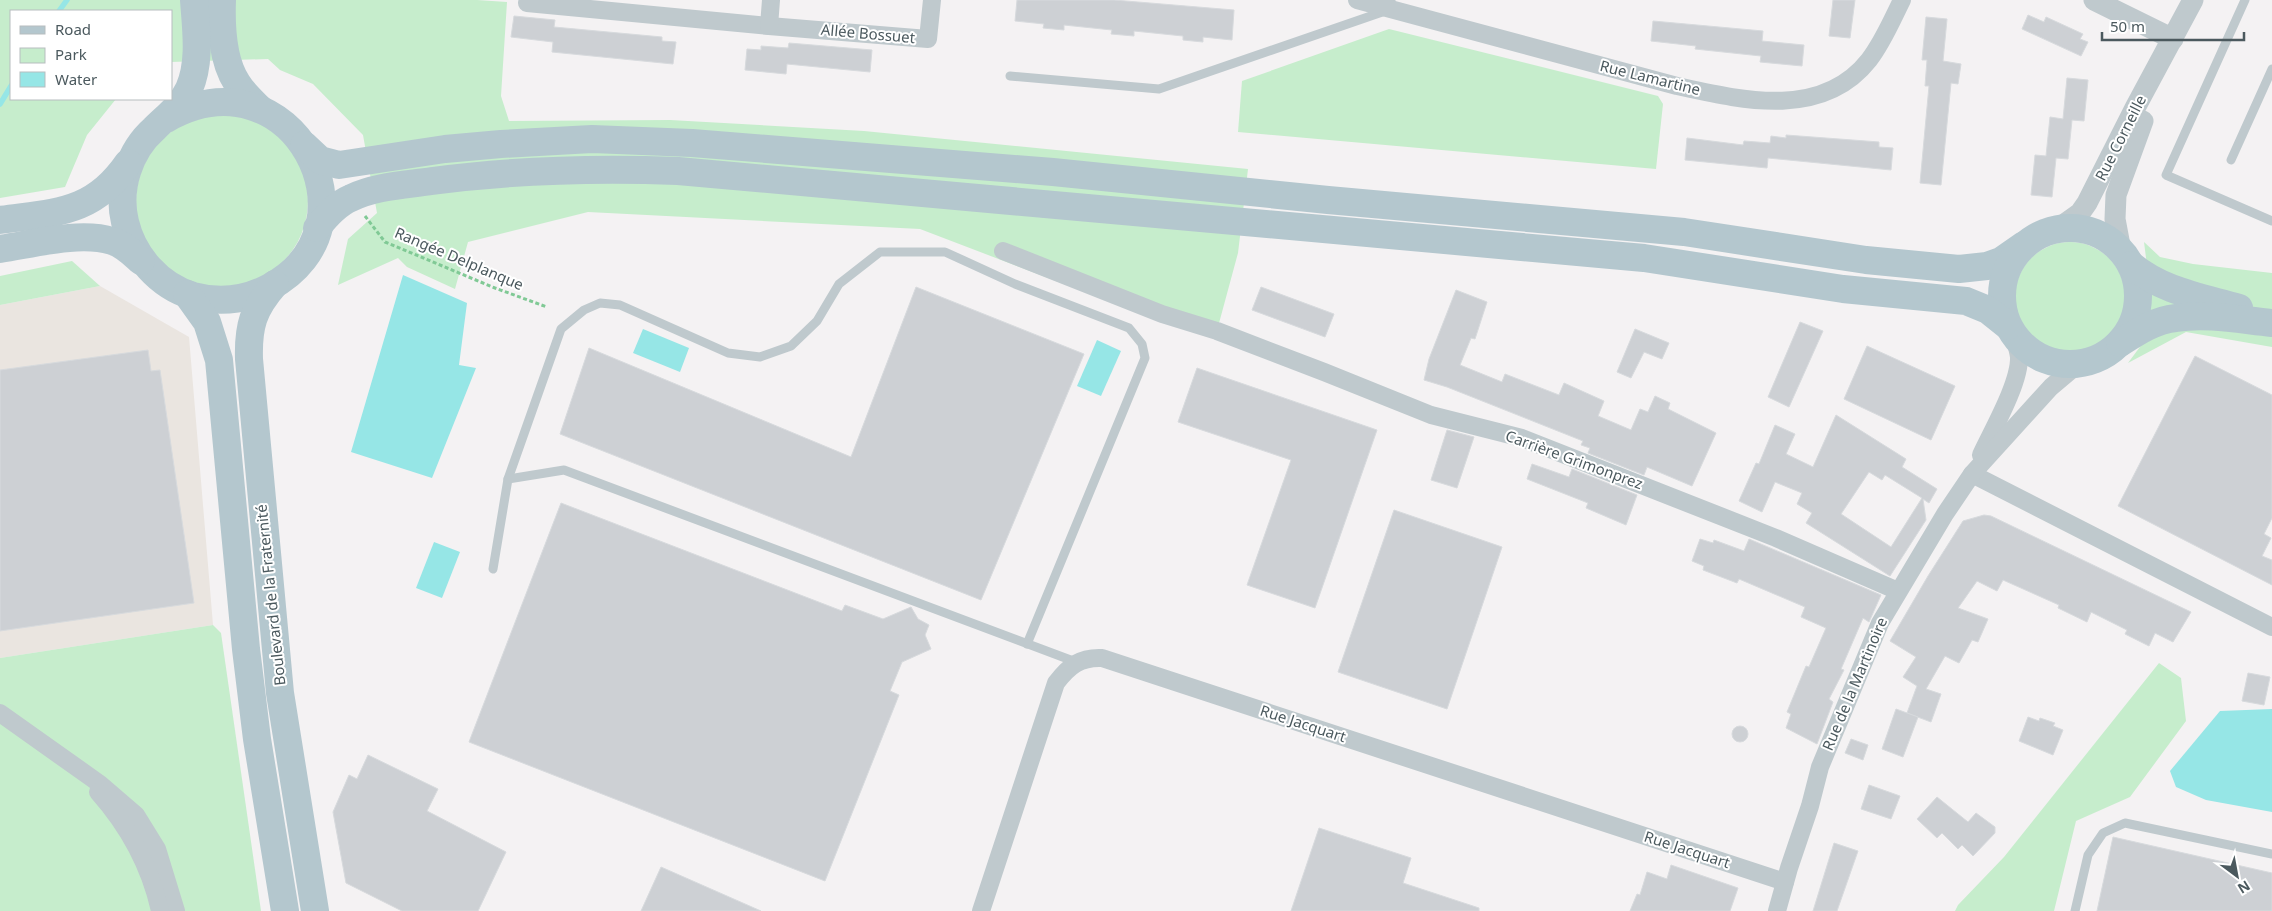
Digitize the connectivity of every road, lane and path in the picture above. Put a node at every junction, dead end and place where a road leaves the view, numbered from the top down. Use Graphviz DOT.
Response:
graph roads {
  1 [pos="194,0"];
  2 [pos="222,0"];
  3 [pos="771,0"];
  4 [pos="932,0"];
  5 [pos="1357,0"];
  6 [pos="1902,0"];
  7 [pos="2094,0"];
  8 [pos="2193,0"];
  9 [pos="2245,0"];
  10 [pos="527,2"];
  11 [pos="1391,4"];
  12 [pos="604,5"];
  13 [pos="769,26"];
  14 [pos="2173,39"];
  15 [pos="2272,69"];
  16 [pos="1010,76"];
  17 [pos="260,109"];
  18 [pos="166,119"];
  19 [pos="304,145"];
  20 [pos="133,156"];
  21 [pos="2231,160"];
  22 [pos="359,194"];
  23 [pos="0,220"];
  24 [pos="2272,221"];
  25 [pos="318,228"];
  26 [pos="2059,228"];
  27 [pos="2024,245"];
  28 [pos="0,249"];
  29 [pos="1004,251"];
  30 [pos="2126,258"];
  31 [pos="146,266"];
  32 [pos="275,284"];
  33 [pos="187,294"];
  34 [pos="546,307"];
  35 [pos="2272,316"];
  36 [pos="2272,323"];
  37 [pos="2010,330"];
  38 [pos="2119,344"];
  39 [pos="2092,360"];
  40 [pos="1972,474"];
  41 [pos="508,479"];
  42 [pos="493,569"];
  43 [pos="1898,591"];
  44 [pos="2272,627"];
  45 [pos="1027,644"];
  46 [pos="1076,662"];
  47 [pos="0,713"];
  48 [pos="62,758"];
  49 [pos="2272,854"];
  50 [pos="1785,882"];
  51 [pos="160,911"];
  52 [pos="176,911"];
  53 [pos="285,911"];
  54 [pos="315,911"];
  55 [pos="981,911"];
  56 [pos="1777,911"];
  57 [pos="2075,911"];
  1 -- 18 [label="main road"];
  2 -- 17 [label="main road"];
  3 -- 13 [label="street"];
  4 -- 13 [label="street, Allée Bossuet"];
  5 -- 11 [label="street, Rue Lamartine"];
  6 -- 11 [label="street, Rue Lamartine"];
  7 -- 14 [label="street"];
  8 -- 14 [label="street, Rue Corneille"];
  9 -- 24 [label="lane"];
  10 -- 12 [label="street, Allée Bossuet"];
  11 -- 16 [label="lane"];
  12 -- 13 [label="street, Allée Bossuet"];
  14 -- 26 [label="street, Rue Corneille"];
  14 -- 30 [label="street, Rue Corneille"];
  15 -- 21 [label="lane"];
  17 -- 18 [label="main road"];
  17 -- 19 [label="main road"];
  18 -- 20 [label="main road"];
  19 -- 25 [label="main road"];
  19 -- 27 [label="main road"];
  20 -- 23 [label="main road"];
  20 -- 31 [label="main road"];
  22 -- 25 [label="main road"];
  22 -- 34 [label="path, Rangée Delplanque"];
  22 -- 37 [label="main road"];
  25 -- 32 [label="main road"];
  26 -- 27 [label="main road"];
  26 -- 30 [label="main road"];
  27 -- 37 [label="main road"];
  28 -- 31 [label="main road"];
  29 -- 43 [label="street, Carrière Grimonprez"];
  30 -- 35 [label="main road"];
  30 -- 38 [label="main road"];
  31 -- 33 [label="main road"];
  32 -- 33 [label="main road"];
  32 -- 54 [label="main road, Boulevard de la Fraternité"];
  33 -- 53 [label="main road, Boulevard de la Fraternité"];
  36 -- 38 [label="main road"];
  37 -- 39 [label="main road"];
  37 -- 40 [label="street, Rue de la Martinoire"];
  38 -- 39 [label="main road"];
  39 -- 40 [label="street, Rue de la Martinoire"];
  40 -- 43 [label="street, Rue de la Martinoire"];
  40 -- 44 [label="street"];
  41 -- 42 [label="lane"];
  41 -- 45 [label="lane"];
  41 -- 45 [label="lane"];
  43 -- 50 [label="street, Rue de la Martinoire"];
  45 -- 46 [label="lane"];
  46 -- 50 [label="street, Rue Jacquart"];
  46 -- 55 [label="street"];
  47 -- 48 [label="street"];
  48 -- 51 [label="street"];
  48 -- 52 [label="street"];
  49 -- 57 [label="lane"];
  50 -- 56 [label="street, Rue de la Martinoire"];
}
